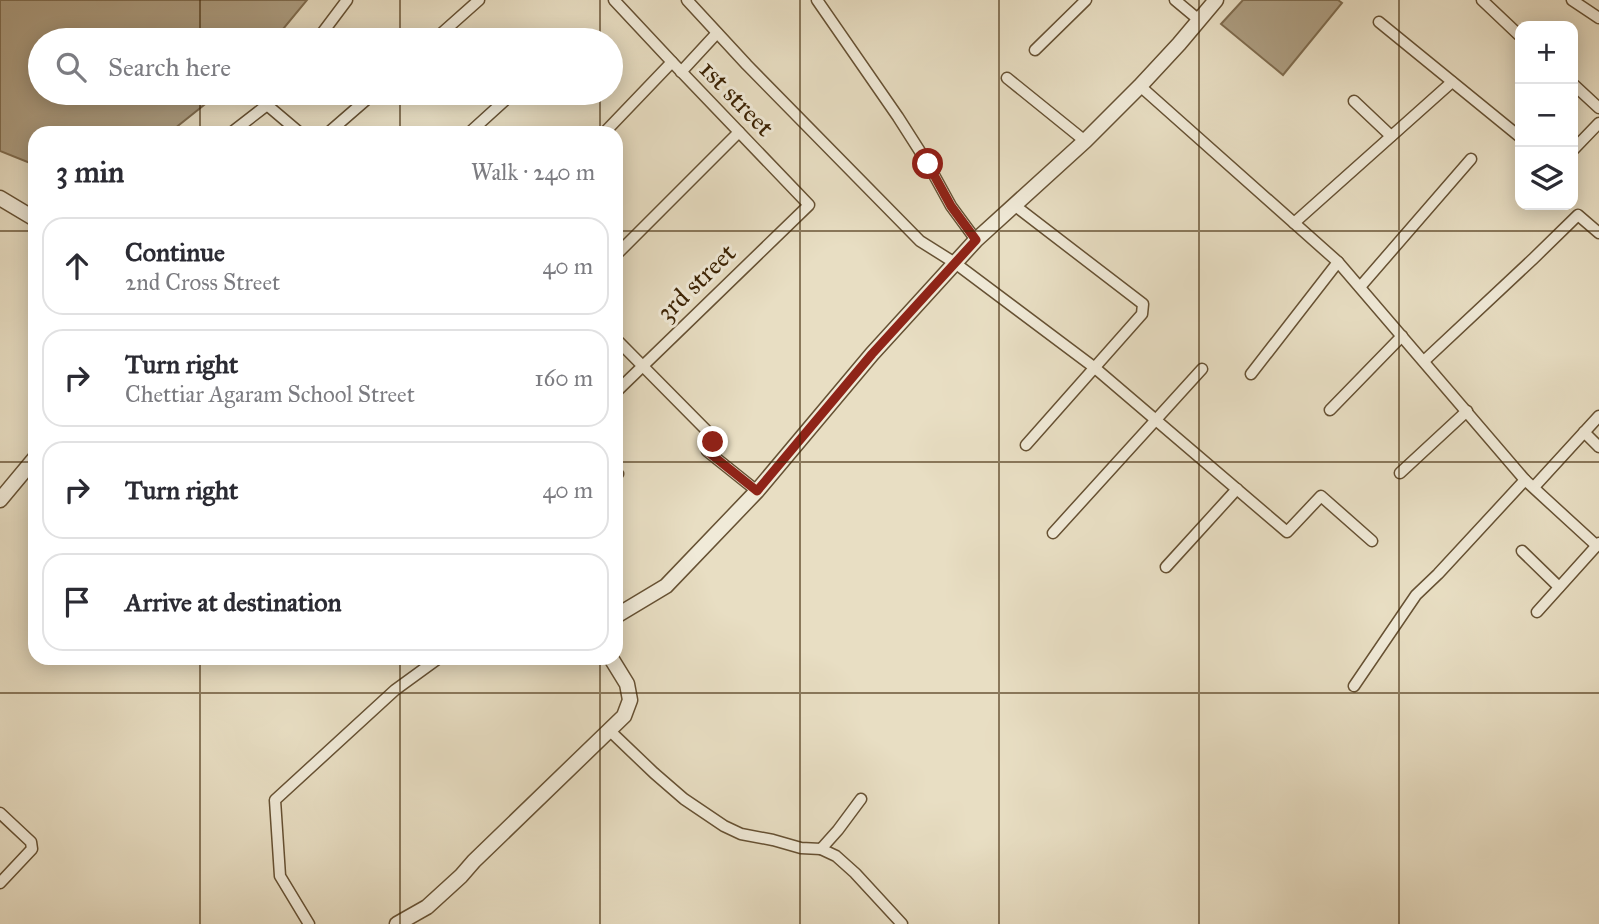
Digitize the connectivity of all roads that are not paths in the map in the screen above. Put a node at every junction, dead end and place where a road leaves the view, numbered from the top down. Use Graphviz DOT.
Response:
graph roads {
  1 [pos="347,0"];
  2 [pos="480,0"];
  3 [pos="614,0"];
  4 [pos="687,0"];
  5 [pos="817,0"];
  6 [pos="1086,0"];
  7 [pos="1175,0"];
  8 [pos="1216,0"];
  9 [pos="1482,0"];
  10 [pos="1572,0"];
  11 [pos="1599,18"];
  12 [pos="1199,20"];
  13 [pos="1379,22"];
  14 [pos="326,28"];
  15 [pos="448,28"];
  16 [pos="1515,31"];
  17 [pos="717,33"];
  18 [pos="1035,50"];
  19 [pos="671,62"];
  20 [pos="681,72"];
  21 [pos="1007,79"];
  22 [pos="1452,82"];
  23 [pos="1140,86"];
  24 [pos="1578,89"];
  25 [pos="1354,101"];
  26 [pos="267,105"];
  27 [pos="360,105"];
  28 [pos="500,105"];
  29 [pos="1599,108"];
  30 [pos="1599,123"];
  31 [pos="240,126"];
  32 [pos="292,126"];
  33 [pos="336,126"];
  34 [pos="477,126"];
  35 [pos="611,126"];
  36 [pos="739,132"];
  37 [pos="1515,133"];
  38 [pos="1391,136"];
  39 [pos="1084,141"];
  40 [pos="1576,147"];
  41 [pos="1471,159"];
  42 [pos="0,198"];
  43 [pos="809,205"];
  44 [pos="1014,205"];
  45 [pos="28,215"];
  46 [pos="1294,223"];
  47 [pos="1599,233"];
  48 [pos="976,240"];
  49 [pos="623,248"];
  50 [pos="956,262"];
  51 [pos="1338,262"];
  52 [pos="1360,287"];
  53 [pos="1402,336"];
  54 [pos="623,346"];
  55 [pos="1424,361"];
  56 [pos="643,366"];
  57 [pos="1095,368"];
  58 [pos="1202,369"];
  59 [pos="1251,374"];
  60 [pos="623,385"];
  61 [pos="1330,410"];
  62 [pos="1467,411"];
  63 [pos="1599,416"];
  64 [pos="1156,420"];
  65 [pos="1584,432"];
  66 [pos="1026,445"];
  67 [pos="1599,447"];
  68 [pos="28,466"];
  69 [pos="1400,473"];
  70 [pos="1530,483"];
  71 [pos="1237,489"];
  72 [pos="757,491"];
  73 [pos="0,500"];
  74 [pos="1053,534"];
  75 [pos="1372,541"];
  76 [pos="1598,545"];
  77 [pos="1522,551"];
  78 [pos="1166,568"];
  79 [pos="1559,587"];
  80 [pos="1537,611"];
  81 [pos="623,612"];
  82 [pos="429,665"];
  83 [pos="615,665"];
  84 [pos="1354,686"];
  85 [pos="610,730"];
  86 [pos="861,799"];
  87 [pos="0,813"];
  88 [pos="821,849"];
  89 [pos="0,883"];
  90 [pos="309,924"];
  91 [pos="397,924"];
  92 [pos="902,924"];
  1 -- 14 [label="street"];
  2 -- 15 [label="street"];
  3 -- 19 [label="street"];
  4 -- 17 [label="street"];
  5 -- 48 [label="street"];
  6 -- 18 [label="street"];
  7 -- 12 [label="street"];
  8 -- 12 [label="street"];
  9 -- 16 [label="street"];
  10 -- 11 [label="street"];
  12 -- 23 [label="street"];
  13 -- 22 [label="street"];
  17 -- 20 [label="street"];
  17 -- 50 [label="street"];
  19 -- 20 [label="street, 1st street"];
  19 -- 35 [label="street, 1st street"];
  20 -- 36 [label="street, 1st street"];
  21 -- 39 [label="street"];
  22 -- 37 [label="street"];
  22 -- 38 [label="street"];
  23 -- 39 [label="street"];
  23 -- 46 [label="street"];
  24 -- 29 [label="street"];
  25 -- 38 [label="street"];
  26 -- 31 [label="street"];
  26 -- 32 [label="street"];
  27 -- 33 [label="street"];
  28 -- 34 [label="street"];
  30 -- 40 [label="street"];
  36 -- 43 [label="street, 1st street"];
  36 -- 49 [label="street"];
  38 -- 46 [label="street"];
  39 -- 44 [label="street"];
  41 -- 52 [label="street"];
  42 -- 45 [label="street"];
  43 -- 56 [label="street, 3rd street"];
  44 -- 48 [label="street"];
  44 -- 57 [label="street"];
  46 -- 51 [label="street"];
  47 -- 55 [label="street"];
  48 -- 50 [label="street"];
  50 -- 57 [label="street"];
  50 -- 72 [label="street"];
  51 -- 52 [label="street"];
  51 -- 59 [label="street"];
  52 -- 53 [label="street"];
  53 -- 55 [label="street"];
  53 -- 61 [label="street"];
  54 -- 56 [label="street"];
  55 -- 62 [label="street"];
  56 -- 60 [label="street, 3rd street"];
  56 -- 72 [label="street"];
  57 -- 64 [label="street"];
  57 -- 66 [label="street"];
  58 -- 64 [label="street"];
  62 -- 69 [label="street"];
  62 -- 70 [label="street"];
  63 -- 65 [label="street"];
  64 -- 71 [label="street"];
  64 -- 74 [label="street"];
  65 -- 67 [label="street"];
  65 -- 70 [label="street"];
  68 -- 73 [label="street"];
  70 -- 76 [label="street"];
  70 -- 84 [label="street"];
  71 -- 75 [label="street"];
  71 -- 78 [label="street"];
  72 -- 81 [label="street"];
  76 -- 79 [label="street"];
  77 -- 79 [label="street"];
  79 -- 80 [label="street"];
  82 -- 90 [label="street"];
  83 -- 85 [label="street"];
  85 -- 88 [label="street"];
  85 -- 91 [label="street"];
  86 -- 88 [label="street"];
  87 -- 89 [label="street"];
  88 -- 92 [label="street"];
}
